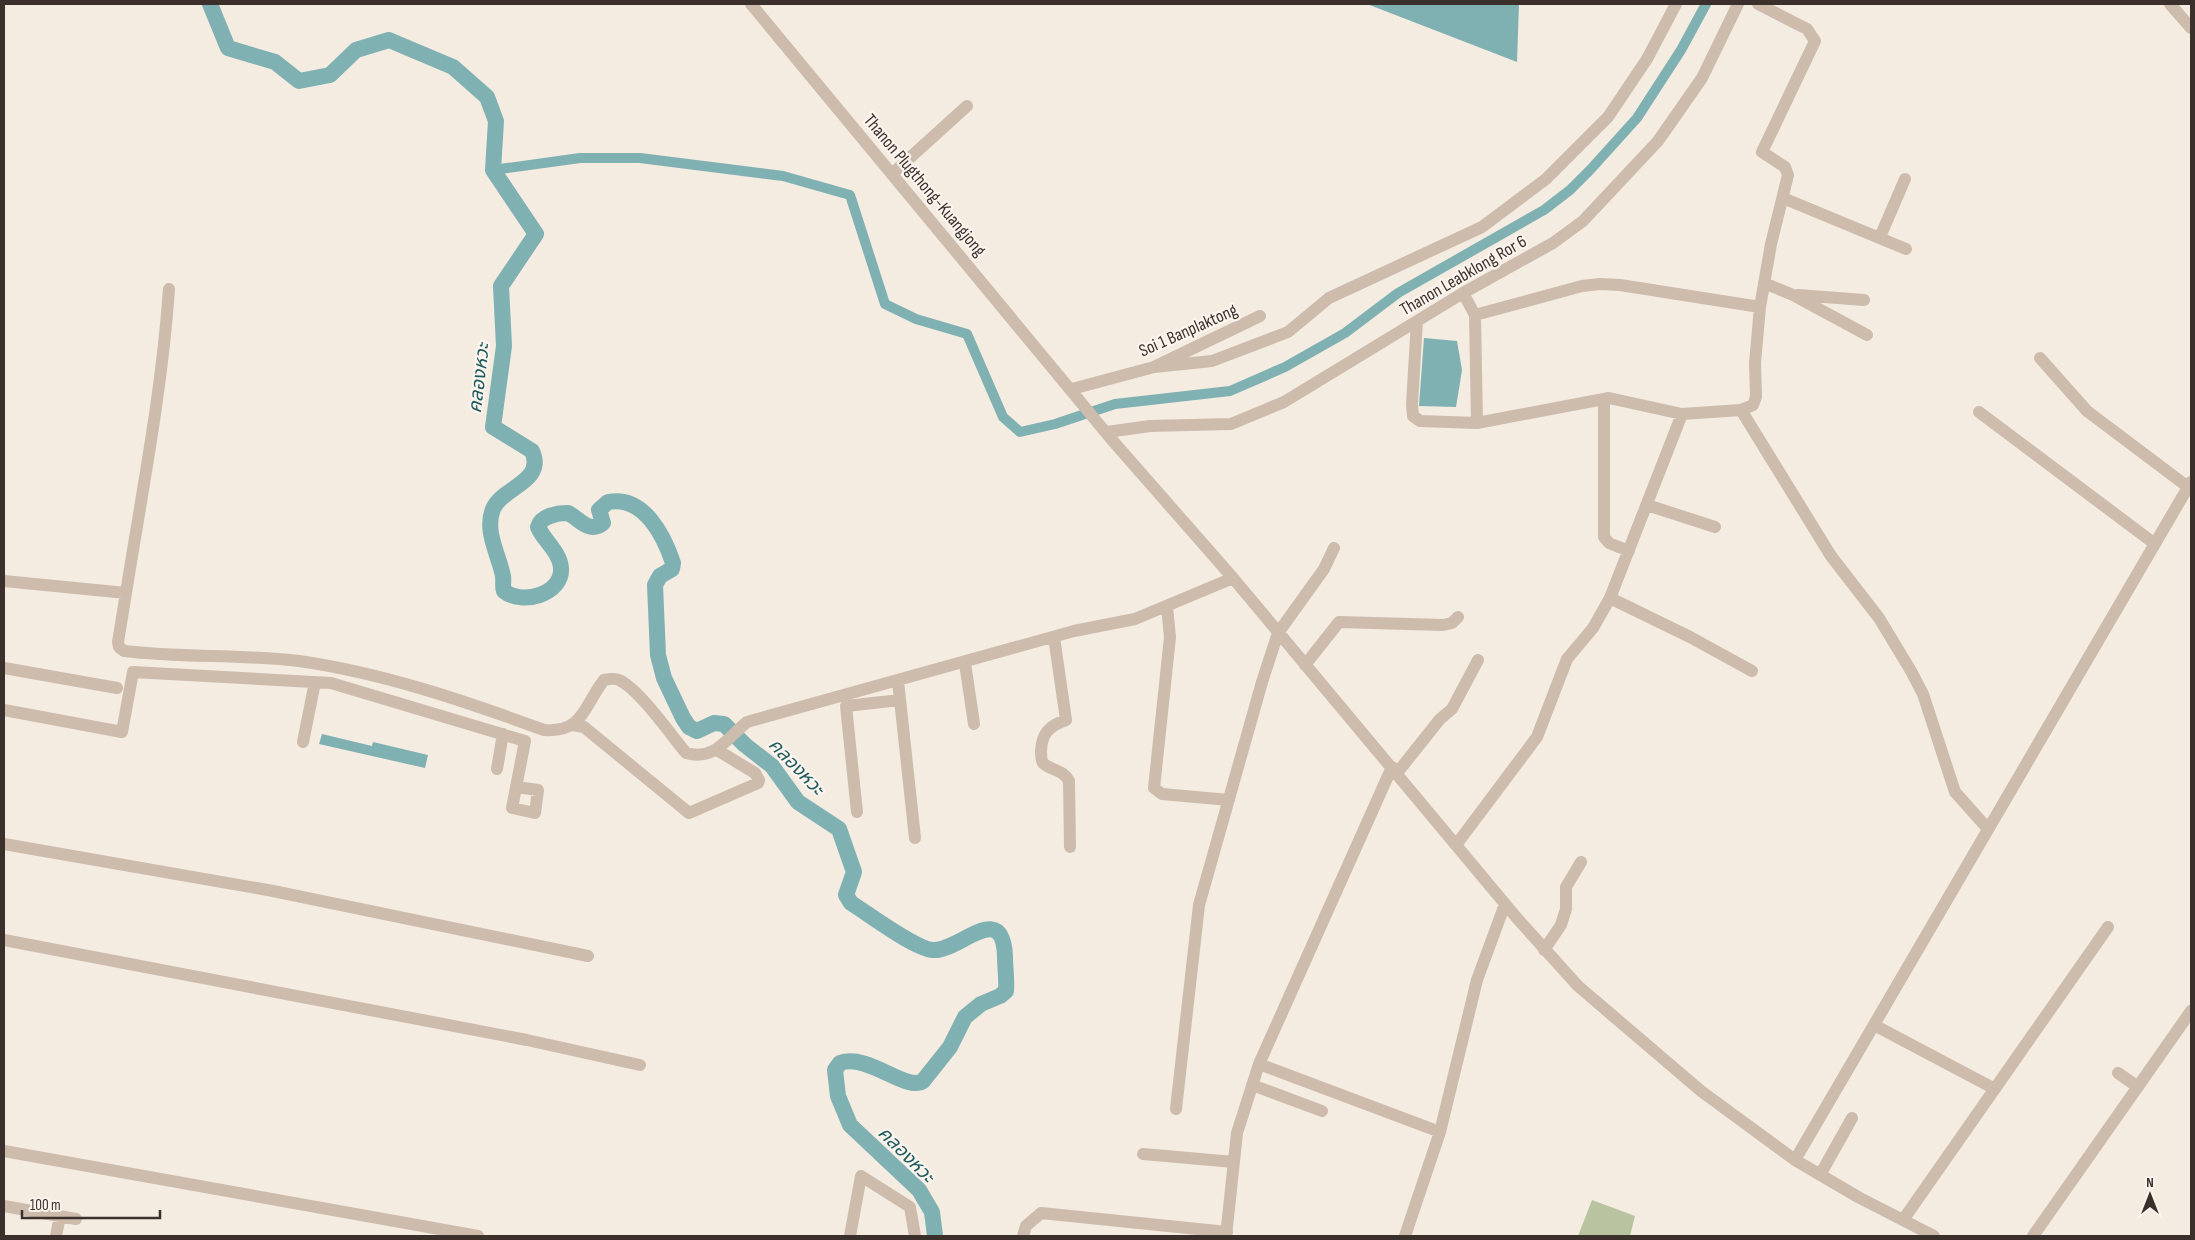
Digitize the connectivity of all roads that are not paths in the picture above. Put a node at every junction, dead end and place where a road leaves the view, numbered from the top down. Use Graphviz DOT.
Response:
graph roads {
  1 [pos="751,4"];
  2 [pos="1676,4"];
  3 [pos="1738,4"];
  4 [pos="1758,4"];
  5 [pos="2170,4"];
  6 [pos="2191,28"];
  7 [pos="967,106"];
  8 [pos="892,174"];
  9 [pos="1905,178"];
  10 [pos="1783,198"];
  11 [pos="1880,237"];
  12 [pos="1906,249"];
  13 [pos="1764,283"];
  14 [pos="169,289"];
  15 [pos="1463,292"];
  16 [pos="1793,295"];
  17 [pos="1864,300"];
  18 [pos="1760,307"];
  19 [pos="1475,315"];
  20 [pos="1260,316"];
  21 [pos="1416,321"];
  22 [pos="1867,335"];
  23 [pos="2040,358"];
  24 [pos="1154,367"];
  25 [pos="1072,389"];
  26 [pos="1604,399"];
  27 [pos="1741,410"];
  28 [pos="1979,412"];
  29 [pos="1682,414"];
  30 [pos="1477,423"];
  31 [pos="1107,432"];
  32 [pos="2190,485"];
  33 [pos="1647,505"];
  34 [pos="1716,527"];
  35 [pos="2155,544"];
  36 [pos="1334,548"];
  37 [pos="1629,551"];
  38 [pos="1233,578"];
  39 [pos="4,581"];
  40 [pos="126,593"];
  41 [pos="1610,598"];
  42 [pos="1168,606"];
  43 [pos="1458,617"];
  44 [pos="1278,633"];
  45 [pos="1054,637"];
  46 [pos="1478,660"];
  47 [pos="965,663"];
  48 [pos="1305,665"];
  49 [pos="4,668"];
  50 [pos="1752,670"];
  51 [pos="898,681"];
  52 [pos="315,682"];
  53 [pos="117,688"];
  54 [pos="900,700"];
  55 [pos="4,710"];
  56 [pos="974,724"];
  57 [pos="572,725"];
  58 [pos="503,734"];
  59 [pos="303,742"];
  60 [pos="718,748"];
  61 [pos="497,769"];
  62 [pos="1394,770"];
  63 [pos="516,787"];
  64 [pos="1229,800"];
  65 [pos="857,812"];
  66 [pos="1988,829"];
  67 [pos="915,838"];
  68 [pos="4,844"];
  69 [pos="1456,845"];
  70 [pos="1070,847"];
  71 [pos="1581,862"];
  72 [pos="1505,904"];
  73 [pos="2108,927"];
  74 [pos="4,940"];
  75 [pos="1544,950"];
  76 [pos="588,956"];
  77 [pos="2191,1011"];
  78 [pos="1874,1025"];
  79 [pos="1259,1064"];
  80 [pos="640,1065"];
  81 [pos="2118,1073"];
  82 [pos="1252,1085"];
  83 [pos="1322,1087"];
  84 [pos="2138,1087"];
  85 [pos="1995,1089"];
  86 [pos="1176,1109"];
  87 [pos="1852,1118"];
  88 [pos="1440,1132"];
  89 [pos="4,1151"];
  90 [pos="1143,1154"];
  91 [pos="1795,1160"];
  92 [pos="1234,1162"];
  93 [pos="1820,1175"];
  94 [pos="4,1206"];
  95 [pos="60,1216"];
  96 [pos="76,1219"];
  97 [pos="1903,1220"];
  98 [pos="1227,1234"];
  99 [pos="56,1236"];
  100 [pos="478,1236"];
  101 [pos="850,1236"];
  102 [pos="915,1236"];
  103 [pos="1023,1236"];
  104 [pos="1405,1236"];
  105 [pos="1934,1236"];
  106 [pos="2033,1236"];
  1 -- 8 [label="street, Thanon Plugthong-Kuangjong"];
  2 -- 24 [label="street"];
  3 -- 15 [label="street, Thanon Leabklong Ror 6"];
  4 -- 10 [label="street"];
  5 -- 6 [label="street"];
  7 -- 8 [label="street"];
  8 -- 25 [label="street, Thanon Plugthong-Kuangjong"];
  9 -- 11 [label="street"];
  10 -- 11 [label="street"];
  10 -- 13 [label="street"];
  11 -- 12 [label="street"];
  13 -- 16 [label="street"];
  13 -- 18 [label="street"];
  14 -- 40 [label="street"];
  15 -- 19 [label="street"];
  15 -- 21 [label="street, Thanon Leabklong Ror 6"];
  16 -- 17 [label="street"];
  16 -- 22 [label="street"];
  18 -- 19 [label="street"];
  18 -- 27 [label="street"];
  19 -- 30 [label="street"];
  20 -- 24 [label="street, Soi 1 Banplaktong"];
  21 -- 30 [label="street"];
  21 -- 31 [label="street, Thanon Leabklong Ror 6"];
  23 -- 32 [label="street"];
  24 -- 25 [label="street, Soi 1 Banplaktong"];
  25 -- 31 [label="street, Thanon Plugthong-Kuangjong"];
  26 -- 29 [label="street"];
  26 -- 30 [label="street"];
  26 -- 37 [label="street"];
  27 -- 29 [label="street"];
  27 -- 66 [label="street"];
  28 -- 35 [label="street"];
  29 -- 33 [label="street"];
  31 -- 38 [label="street, Thanon Plugthong-Kuangjong"];
  32 -- 35 [label="street"];
  33 -- 34 [label="street"];
  33 -- 37 [label="street"];
  35 -- 66 [label="street"];
  36 -- 44 [label="street"];
  37 -- 41 [label="street"];
  38 -- 42 [label="street"];
  38 -- 44 [label="street, Thanon Plugthong-Kuangjong"];
  39 -- 40 [label="street"];
  40 -- 57 [label="street"];
  41 -- 50 [label="street"];
  41 -- 69 [label="street"];
  42 -- 45 [label="street"];
  42 -- 64 [label="street"];
  43 -- 48 [label="street"];
  44 -- 48 [label="street, Thanon Plugthong-Kuangjong"];
  44 -- 64 [label="street"];
  45 -- 47 [label="street"];
  45 -- 70 [label="street"];
  46 -- 62 [label="street"];
  47 -- 51 [label="street"];
  47 -- 56 [label="street"];
  48 -- 62 [label="street, Thanon Plugthong-Kuangjong"];
  49 -- 53 [label="street"];
  51 -- 54 [label="street"];
  51 -- 60 [label="street"];
  52 -- 55 [label="street"];
  52 -- 58 [label="street"];
  52 -- 59 [label="street"];
  54 -- 65 [label="street"];
  54 -- 67 [label="street"];
  57 -- 60 [label="street"];
  57 -- 60 [label="street"];
  58 -- 61 [label="street"];
  58 -- 63 [label="street"];
  62 -- 69 [label="street, Thanon Plugthong-Kuangjong"];
  62 -- 79 [label="street"];
  64 -- 86 [label="street"];
  66 -- 78 [label="street"];
  68 -- 76 [label="street"];
  69 -- 72 [label="street, Thanon Plugthong-Kuangjong"];
  71 -- 75 [label="street"];
  72 -- 75 [label="street, Thanon Plugthong-Kuangjong"];
  72 -- 88 [label="street"];
  73 -- 85 [label="street"];
  74 -- 80 [label="street"];
  75 -- 91 [label="street, Thanon Plugthong-Kuangjong"];
  77 -- 84 [label="street"];
  78 -- 85 [label="street"];
  78 -- 91 [label="street"];
  79 -- 82 [label="street"];
  79 -- 83 [label="street"];
  81 -- 84 [label="street"];
  82 -- 83 [label="street"];
  82 -- 92 [label="street"];
  83 -- 88 [label="street"];
  84 -- 106 [label="street"];
  85 -- 97 [label="street"];
  87 -- 93 [label="street"];
  88 -- 104 [label="street"];
  89 -- 100 [label="street"];
  90 -- 92 [label="street"];
  91 -- 93 [label="street, Thanon Plugthong-Kuangjong"];
  92 -- 98 [label="street"];
  93 -- 97 [label="street, Thanon Plugthong-Kuangjong"];
  94 -- 95 [label="street"];
  95 -- 96 [label="street"];
  95 -- 99 [label="street"];
  97 -- 105 [label="street, Thanon Plugthong-Kuangjong"];
  98 -- 103 [label="street"];
  101 -- 102 [label="street"];
}
